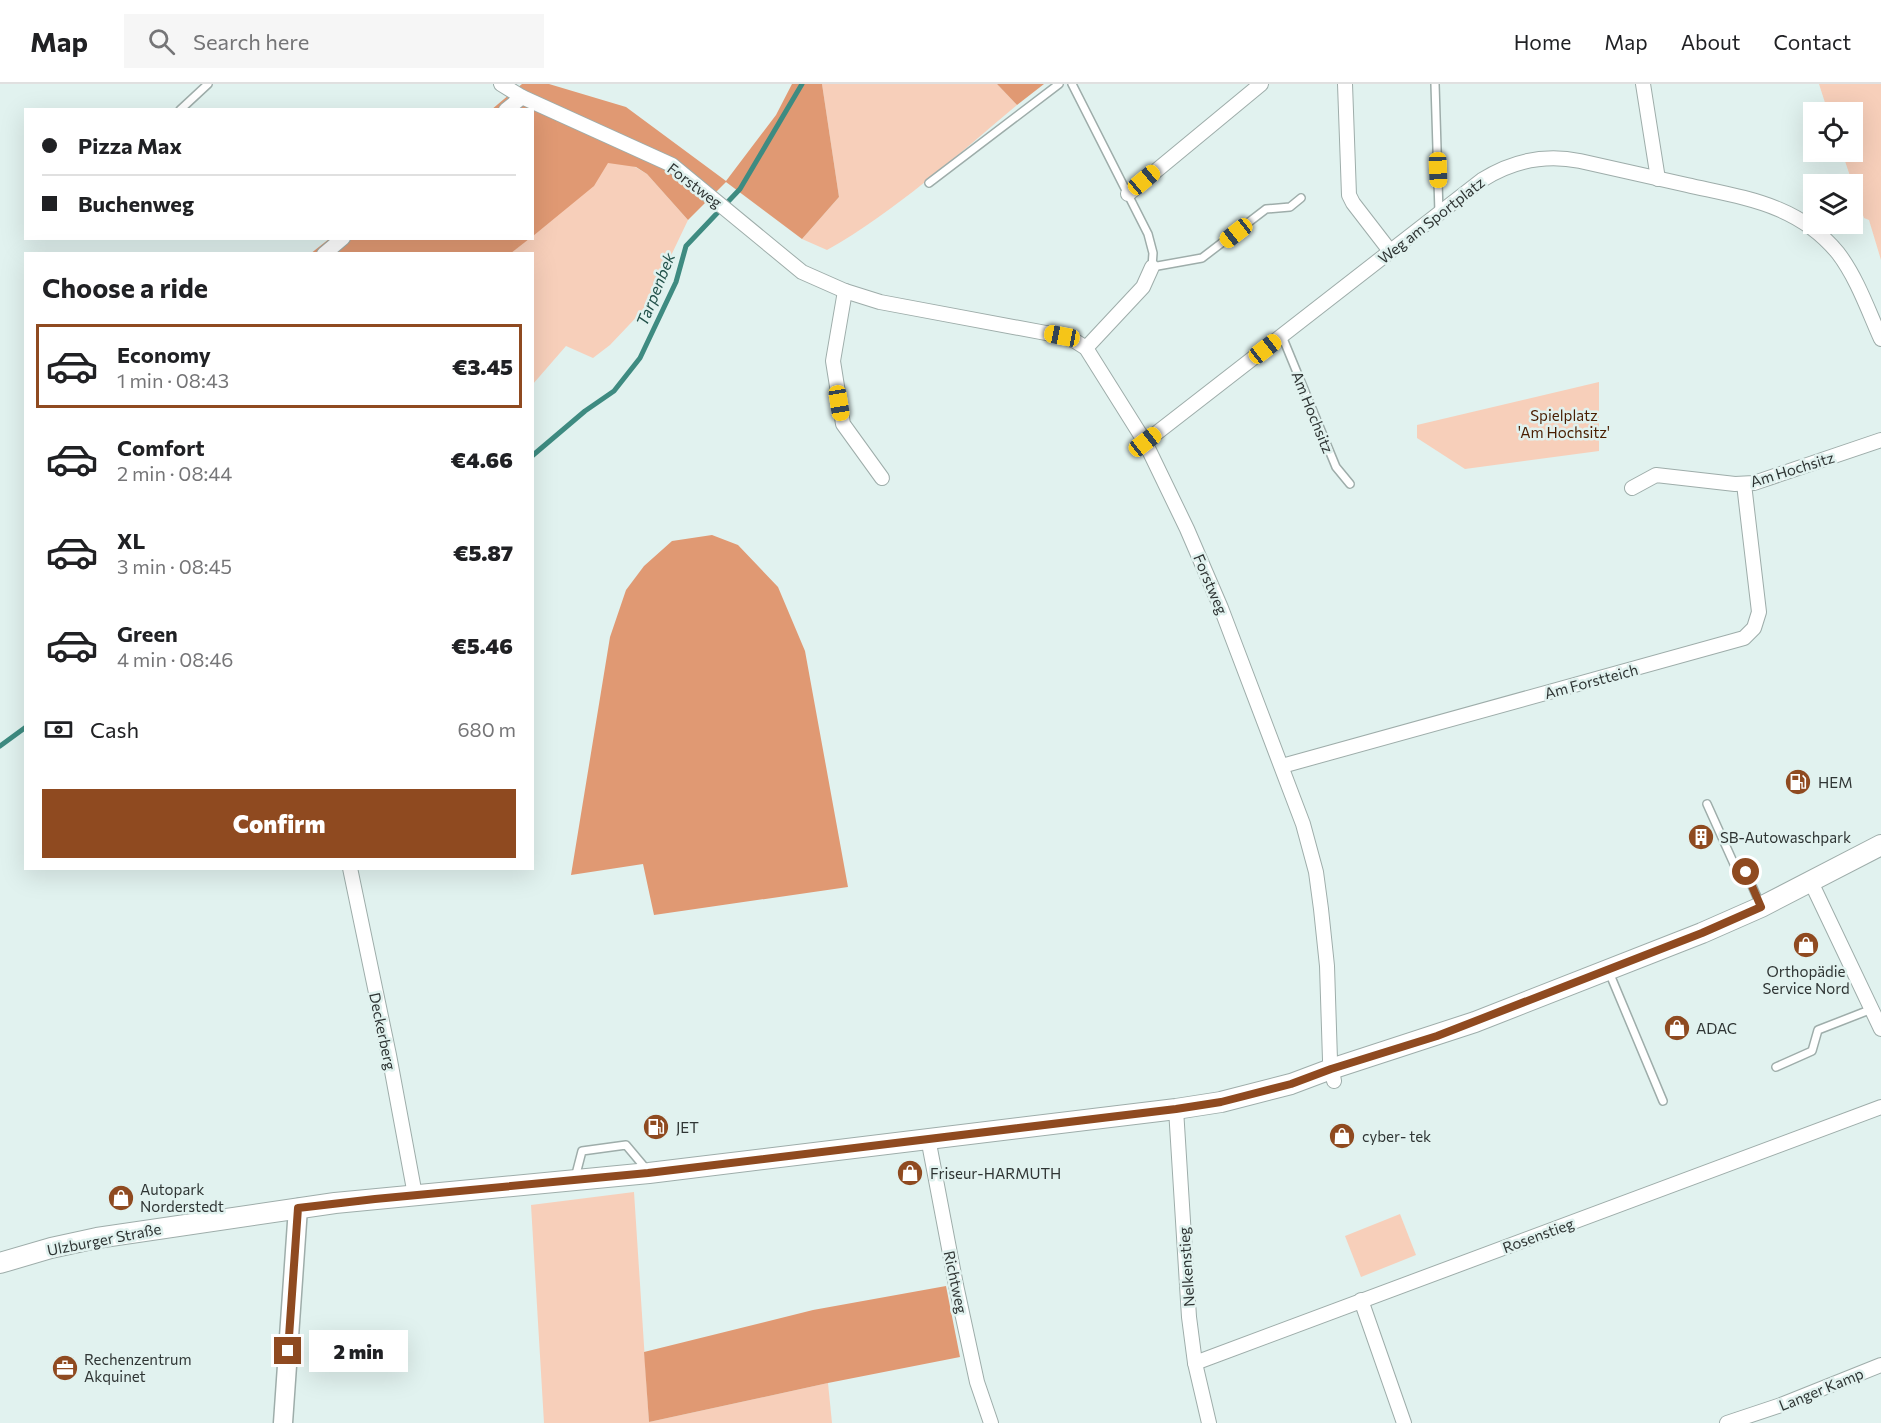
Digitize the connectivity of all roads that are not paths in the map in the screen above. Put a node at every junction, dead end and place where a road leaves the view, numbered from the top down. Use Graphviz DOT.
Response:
graph roads {
  1 [pos="208,84"];
  2 [pos="501,84"];
  3 [pos="1059,84"];
  4 [pos="1072,84"];
  5 [pos="1261,84"];
  6 [pos="1345,84"];
  7 [pos="1435,84"];
  8 [pos="1643,84"];
  9 [pos="522,96"];
  10 [pos="182,108"];
  11 [pos="508,108"];
  12 [pos="1658,179"];
  13 [pos="929,183"];
  14 [pos="1128,194"];
  15 [pos="1301,198"];
  16 [pos="1439,213"];
  17 [pos="341,240"];
  18 [pos="1390,251"];
  19 [pos="326,252"];
  20 [pos="1152,267"];
  21 [pos="845,291"];
  22 [pos="1282,336"];
  23 [pos="1881,339"];
  24 [pos="1086,348"];
  25 [pos="1881,441"];
  26 [pos="1145,442"];
  27 [pos="882,478"];
  28 [pos="1350,484"];
  29 [pos="1744,484"];
  30 [pos="1632,488"];
  31 [pos="1282,766"];
  32 [pos="1707,804"];
  33 [pos="1881,845"];
  34 [pos="350,870"];
  35 [pos="1811,882"];
  36 [pos="1761,907"];
  37 [pos="1608,970"];
  38 [pos="1872,1009"];
  39 [pos="1881,1029"];
  40 [pos="1776,1066"];
  41 [pos="1332,1075"];
  42 [pos="1663,1101"];
  43 [pos="1881,1107"];
  44 [pos="1176,1109"];
  45 [pos="928,1138"];
  46 [pos="648,1173"];
  47 [pos="574,1180"];
  48 [pos="415,1195"];
  49 [pos="298,1208"];
  50 [pos="0,1263"];
  51 [pos="1361,1300"];
  52 [pos="1195,1363"];
  53 [pos="1881,1365"];
  54 [pos="284,1423"];
  55 [pos="991,1423"];
  56 [pos="1209,1423"];
  57 [pos="1404,1423"];
  58 [pos="1727,1423"];
  1 -- 10 [label="lane"];
  2 -- 9 [label="street, Forstweg"];
  3 -- 13 [label="lane"];
  4 -- 14 [label="lane"];
  5 -- 14 [label="street"];
  6 -- 18 [label="street"];
  7 -- 16 [label="lane"];
  8 -- 12 [label="street"];
  9 -- 11 [label="street"];
  9 -- 21 [label="street, Forstweg"];
  12 -- 16 [label="street, Weg am Sportplatz"];
  12 -- 23 [label="street, Weg am Sportplatz"];
  14 -- 20 [label="lane"];
  15 -- 20 [label="lane"];
  16 -- 18 [label="street, Weg am Sportplatz"];
  17 -- 19 [label="street"];
  18 -- 22 [label="street, Weg am Sportplatz"];
  20 -- 24 [label="street"];
  21 -- 24 [label="street, Forstweg"];
  21 -- 27 [label="street"];
  22 -- 26 [label="street, Weg am Sportplatz"];
  22 -- 28 [label="lane, Am Hochsitz"];
  24 -- 26 [label="street, Forstweg"];
  25 -- 29 [label="street, Am Hochsitz"];
  26 -- 31 [label="street, Forstweg"];
  29 -- 30 [label="street, Am Hochsitz"];
  29 -- 31 [label="street, Am Forstteich"];
  31 -- 41 [label="street, Forstweg"];
  32 -- 36 [label="lane"];
  33 -- 35 [label="main road, Ulzburger Straße"];
  34 -- 48 [label="street, Deckerberg"];
  35 -- 36 [label="main road, Ulzburger Straße"];
  35 -- 38 [label="street"];
  36 -- 37 [label="main road, Ulzburger Straße"];
  37 -- 41 [label="main road, Ulzburger Straße"];
  37 -- 42 [label="lane"];
  38 -- 39 [label="street"];
  38 -- 40 [label="lane"];
  41 -- 44 [label="main road, Ulzburger Straße"];
  43 -- 51 [label="street, Rosenstieg"];
  44 -- 45 [label="main road, Ulzburger Straße"];
  44 -- 52 [label="street, Nelkenstieg"];
  45 -- 46 [label="main road, Ulzburger Straße"];
  45 -- 55 [label="street, Richtweg"];
  46 -- 47 [label="main road, Ulzburger Straße"];
  46 -- 47 [label="lane"];
  47 -- 48 [label="main road, Ulzburger Straße"];
  48 -- 49 [label="main road, Ulzburger Straße"];
  49 -- 50 [label="main road, Ulzburger Straße"];
  49 -- 54 [label="street"];
  51 -- 52 [label="street, Rosenstieg"];
  51 -- 57 [label="street"];
  52 -- 56 [label="street, Nelkenstieg"];
  53 -- 58 [label="street, Langer Kamp"];
}
